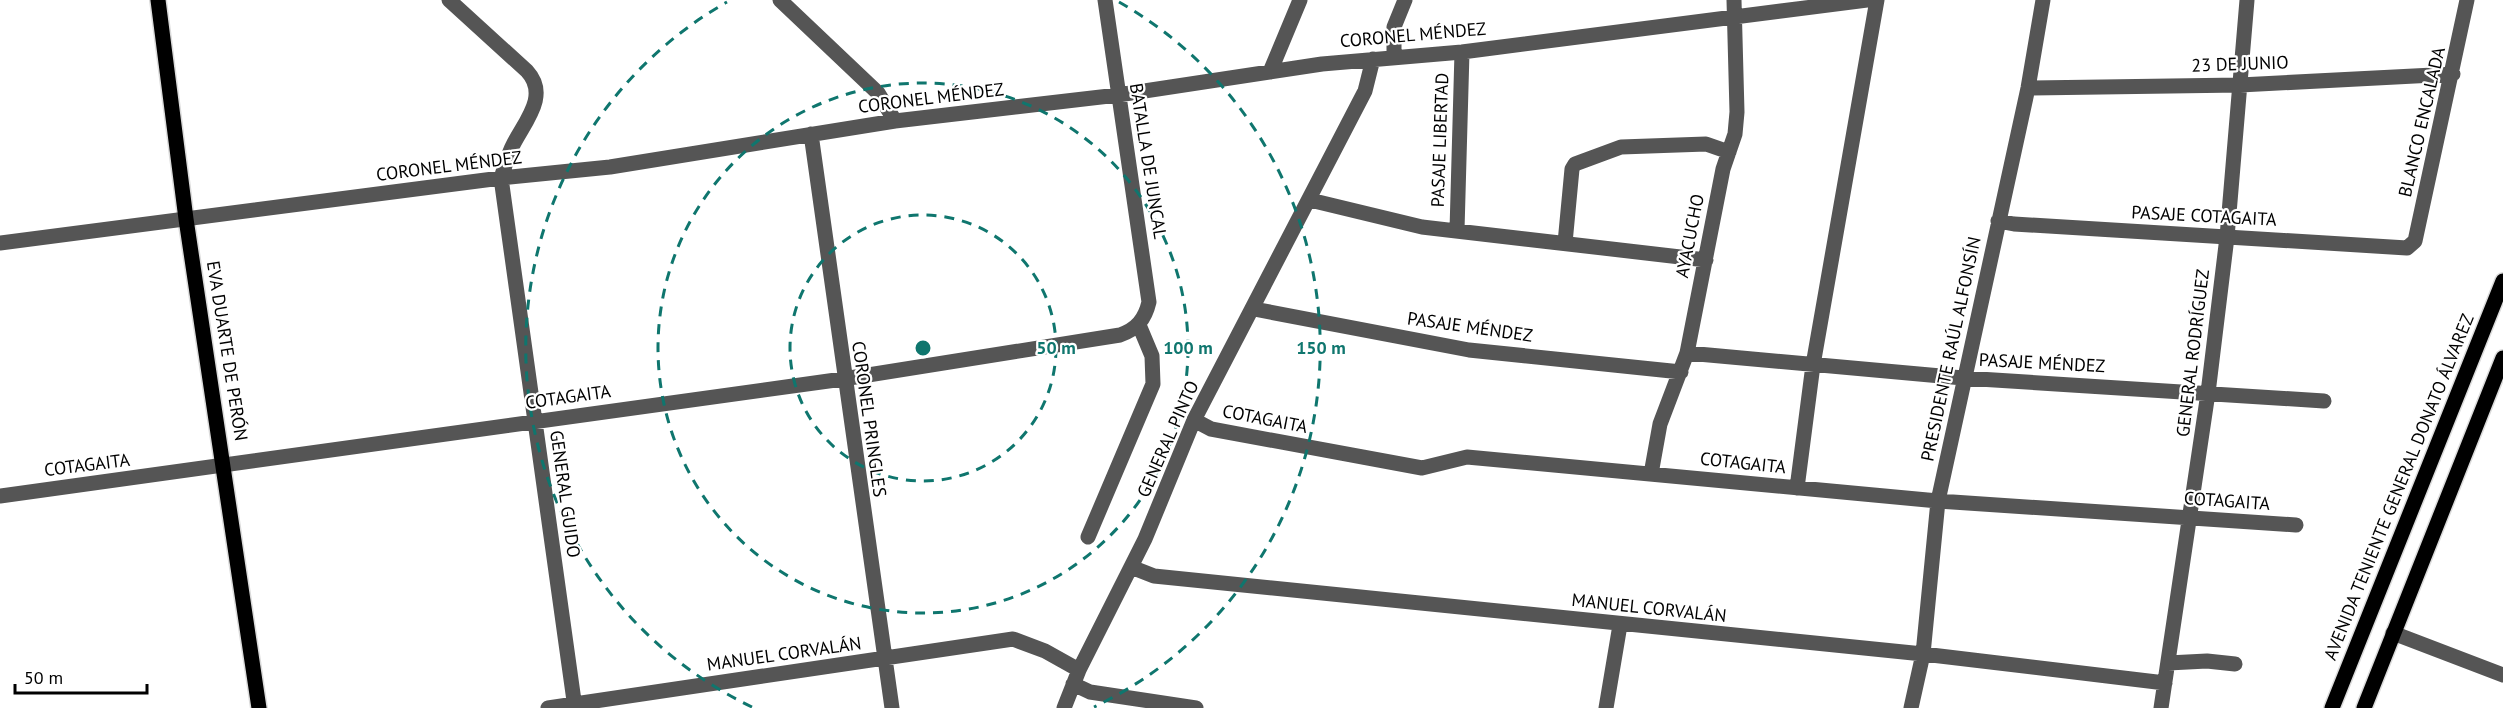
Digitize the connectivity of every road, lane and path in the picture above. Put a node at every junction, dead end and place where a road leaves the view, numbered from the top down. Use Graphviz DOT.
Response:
graph roads {
  1 [pos="158,0"];
  2 [pos="449,0"];
  3 [pos="780,0"];
  4 [pos="1105,0"];
  5 [pos="1300,0"];
  6 [pos="1405,0"];
  7 [pos="1734,0"];
  8 [pos="1867,0"];
  9 [pos="1877,0"];
  10 [pos="2043,0"];
  11 [pos="2247,0"];
  12 [pos="2468,0"];
  13 [pos="1736,18"];
  14 [pos="1462,51"];
  15 [pos="1394,57"];
  16 [pos="1373,59"];
  17 [pos="1270,72"];
  18 [pos="2453,74"];
  19 [pos="2240,85"];
  20 [pos="2028,88"];
  21 [pos="1118,95"];
  22 [pos="895,121"];
  23 [pos="811,134"];
  24 [pos="1729,152"];
  25 [pos="501,178"];
  26 [pos="1310,200"];
  27 [pos="186,219"];
  28 [pos="1998,221"];
  29 [pos="1457,230"];
  30 [pos="2227,237"];
  31 [pos="0,243"];
  32 [pos="1565,243"];
  33 [pos="2408,248"];
  34 [pos="1706,260"];
  35 [pos="2503,281"];
  36 [pos="1254,309"];
  37 [pos="1139,325"];
  38 [pos="1687,353"];
  39 [pos="2503,358"];
  40 [pos="1813,364"];
  41 [pos="1681,372"];
  42 [pos="1963,378"];
  43 [pos="843,379"];
  44 [pos="2208,393"];
  45 [pos="2324,401"];
  46 [pos="1194,420"];
  47 [pos="535,421"];
  48 [pos="225,467"];
  49 [pos="1650,474"];
  50 [pos="1797,488"];
  51 [pos="0,496"];
  52 [pos="1938,501"];
  53 [pos="2192,517"];
  54 [pos="2296,525"];
  55 [pos="1088,537"];
  56 [pos="1131,567"];
  57 [pos="1620,625"];
  58 [pos="2393,633"];
  59 [pos="1923,654"];
  60 [pos="883,659"];
  61 [pos="2168,663"];
  62 [pos="2235,664"];
  63 [pos="1079,670"];
  64 [pos="2503,675"];
  65 [pos="2164,683"];
  66 [pos="1073,684"];
  67 [pos="575,706"];
  68 [pos="259,708"];
  69 [pos="548,708"];
  70 [pos="891,708"];
  71 [pos="1064,708"];
  72 [pos="1196,708"];
  73 [pos="1606,708"];
  74 [pos="1911,708"];
  75 [pos="2161,708"];
  76 [pos="2332,708"];
  77 [pos="2364,708"];
  1 -- 27 [label="main road, EVA DUARTE DE PERÓN"];
  2 -- 25 [label="street"];
  3 -- 22 [label="street"];
  4 -- 21 [label="street, BATALLA DE JUNCAL"];
  5 -- 17 [label="street"];
  6 -- 15 [label="street"];
  7 -- 13 [label="street, AYACUCHO"];
  8 -- 13 [label="street, CORONEL MÉNDEZ"];
  9 -- 40 [label="street"];
  10 -- 20 [label="street, PRESIDENTE RAÚL ALFONSÍN"];
  11 -- 19 [label="street, GENERAL RODRÍGUEZ"];
  12 -- 18 [label="street, BLANCO ENCALADA"];
  13 -- 14 [label="street, CORONEL MÉNDEZ"];
  13 -- 24 [label="street, AYACUCHO"];
  14 -- 15 [label="street, CORONEL MÉNDEZ"];
  14 -- 29 [label="street, PASAJE LIBERTAD"];
  15 -- 16 [label="street, CORONEL MÉNDEZ"];
  16 -- 17 [label="street, CORONEL MÉNDEZ"];
  16 -- 26 [label="street, GENERAL PINTO"];
  17 -- 21 [label="street, CORONEL MÉNDEZ"];
  18 -- 19 [label="street, 23 DE JUNIO"];
  18 -- 33 [label="street, BLANCO ENCALADA"];
  19 -- 20 [label="street, 23 DE JUNIO"];
  19 -- 30 [label="street, GENERAL RODRÍGUEZ"];
  20 -- 28 [label="street, PRESIDENTE RAÚL ALFONSÍN"];
  21 -- 22 [label="street, CORONEL MÉNDEZ"];
  21 -- 37 [label="street, BATALLA DE JUNCAL"];
  22 -- 23 [label="street, CORONEL MÉNDEZ"];
  23 -- 25 [label="street, CORONEL MÉNDEZ"];
  23 -- 43 [label="street, CORONEL PRINGLES"];
  24 -- 32 [label="street"];
  24 -- 34 [label="street, AYACUCHO"];
  25 -- 27 [label="street, CORONEL MÉNDEZ"];
  25 -- 47 [label="street, GENERAL GUIDO"];
  26 -- 29 [label="street"];
  26 -- 36 [label="street, GENERAL PINTO"];
  27 -- 31 [label="street, CORONEL MÉNDEZ"];
  27 -- 48 [label="main road, EVA DUARTE DE PERÓN"];
  28 -- 30 [label="street, PASAJE COTAGAITA"];
  28 -- 42 [label="street, PRESIDENTE RAÚL ALFONSÍN"];
  29 -- 32 [label="street"];
  30 -- 33 [label="street, PASAJE COTAGAITA"];
  30 -- 44 [label="street, GENERAL RODRÍGUEZ"];
  32 -- 34 [label="street"];
  34 -- 38 [label="street, AYACUCHO"];
  35 -- 76 [label="main road, AVENIDA TENIENTE GENERAL DONATO ÁLVAREZ"];
  36 -- 41 [label="street, PASAJE MÉNDEZ"];
  36 -- 46 [label="street, GENERAL PINTO"];
  37 -- 43 [label="street, COTAGAITA"];
  37 -- 55 [label="street"];
  38 -- 40 [label="street, PASAJE MÉNDEZ"];
  38 -- 41 [label="street, AYACUCHO"];
  39 -- 58 [label="main road"];
  40 -- 42 [label="street, PASAJE MÉNDEZ"];
  40 -- 50 [label="street"];
  41 -- 49 [label="street, AYACUCHO"];
  42 -- 44 [label="street, PASAJE MÉNDEZ"];
  42 -- 52 [label="street, PRESIDENTE RAÚL ALFONSÍN"];
  43 -- 47 [label="street, COTAGAITA"];
  43 -- 60 [label="street, CORONEL PRINGLES"];
  44 -- 45 [label="street, PASAJE MÉNDEZ"];
  44 -- 53 [label="street, GENERAL RODRÍGUEZ"];
  46 -- 49 [label="street, COTAGAITA"];
  46 -- 56 [label="street, GENERAL PINTO"];
  47 -- 48 [label="street, COTAGAITA"];
  47 -- 67 [label="street, GENERAL GUIDO"];
  48 -- 51 [label="street, COTAGAITA"];
  48 -- 68 [label="main road, EVA DUARTE DE PERÓN"];
  49 -- 50 [label="street, COTAGAITA"];
  50 -- 52 [label="street, COTAGAITA"];
  52 -- 53 [label="street, COTAGAITA"];
  52 -- 59 [label="street, PRESIDENTE RAÚL ALFONSÍN"];
  53 -- 54 [label="street, COTAGAITA"];
  53 -- 61 [label="street, GENERAL RODRÍGUEZ"];
  56 -- 57 [label="street, MANUEL CORVALÁN"];
  56 -- 63 [label="street, GENERAL PINTO"];
  57 -- 59 [label="street, MANUEL CORVALÁN"];
  57 -- 73 [label="street"];
  58 -- 64 [label="street"];
  58 -- 77 [label="main road"];
  59 -- 65 [label="street, MANUEL CORVALÁN"];
  59 -- 74 [label="street, PRESIDENTE RAÚL ALFONSÍN"];
  60 -- 63 [label="street, MANUEL CORVALÁN"];
  60 -- 67 [label="street, MANUEL CORVALÁN"];
  60 -- 70 [label="street, CORONEL PRINGLES"];
  61 -- 62 [label="street"];
  61 -- 65 [label="street, GENERAL RODRÍGUEZ"];
  63 -- 66 [label="street, GENERAL PINTO"];
  65 -- 75 [label="street, GENERAL RODRÍGUEZ"];
  66 -- 71 [label="street, GENERAL PINTO"];
  66 -- 72 [label="street"];
  67 -- 69 [label="street, MANUEL CORVALÁN"];
}
